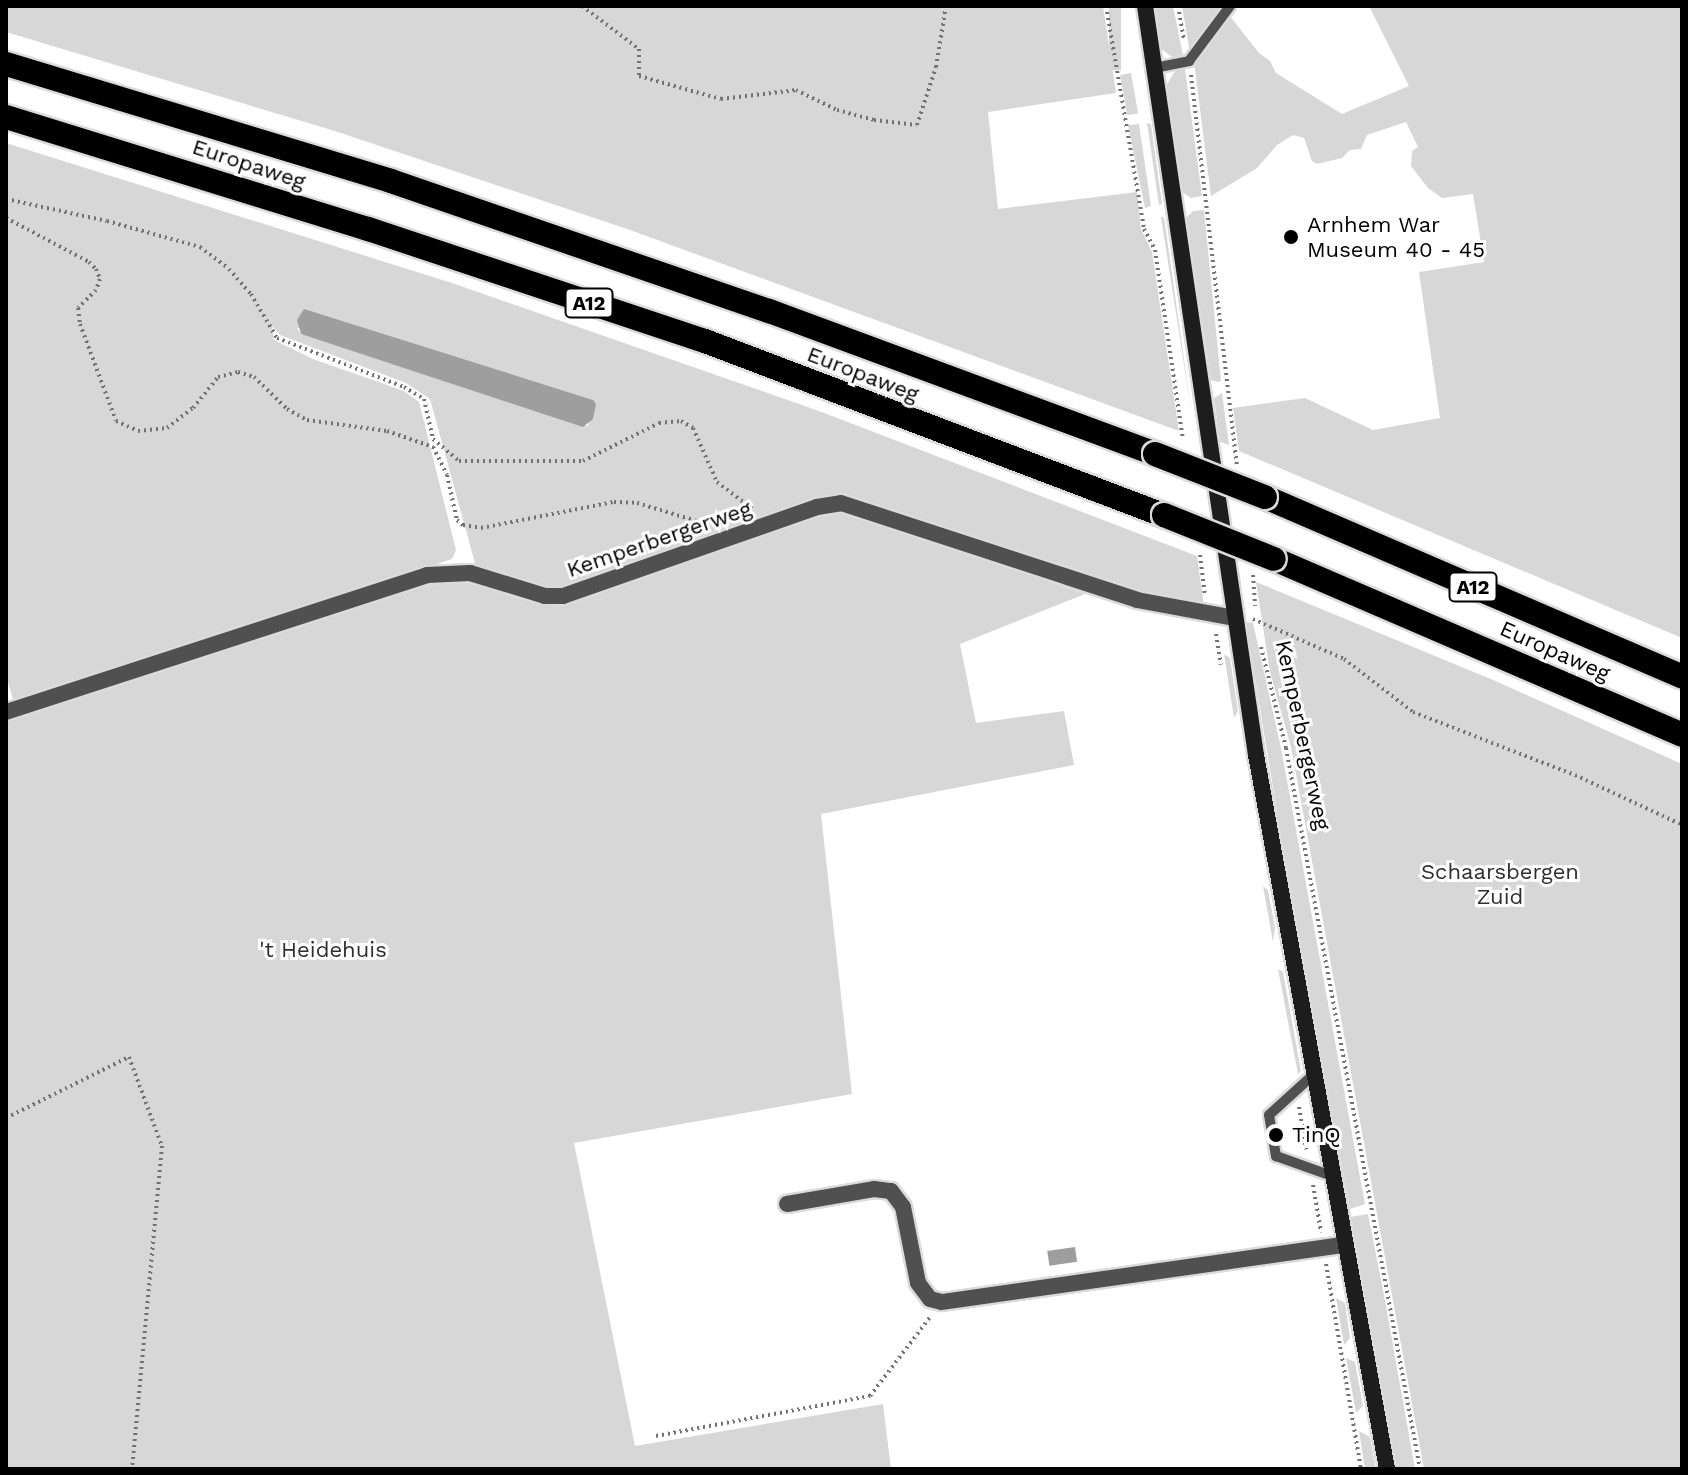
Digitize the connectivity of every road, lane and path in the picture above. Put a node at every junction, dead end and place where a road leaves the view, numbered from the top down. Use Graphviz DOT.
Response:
graph roads {
  1 [pos="582,6"];
  2 [pos="946,6"];
  3 [pos="1106,6"];
  4 [pos="1145,6"];
  5 [pos="1178,6"];
  6 [pos="1230,6"];
  7 [pos="1189,61"];
  8 [pos="6,64"];
  9 [pos="1154,68"];
  10 [pos="6,117"];
  11 [pos="6,199"];
  12 [pos="6,218"];
  13 [pos="1184,446"];
  14 [pos="1237,466"];
  15 [pos="784,519"];
  16 [pos="756,528"];
  17 [pos="1198,540"];
  18 [pos="1253,572"];
  19 [pos="1208,613"];
  20 [pos="1235,618"];
  21 [pos="1256,619"];
  22 [pos="1682,677"];
  23 [pos="6,712"];
  24 [pos="1682,735"];
  25 [pos="1682,825"];
  26 [pos="1313,1075"];
  27 [pos="6,1118"];
  28 [pos="1332,1176"];
  29 [pos="787,1204"];
  30 [pos="1345,1245"];
  31 [pos="942,1302"];
  32 [pos="656,1436"];
  33 [pos="132,1469"];
  34 [pos="1387,1469"];
  35 [pos="1420,1469"];
  1 -- 2 [label="path"];
  3 -- 13 [label="path"];
  4 -- 9 [label="main road, Kemperbergerweg"];
  5 -- 7 [label="path"];
  6 -- 7 [label="lane"];
  7 -- 9 [label="lane"];
  7 -- 14 [label="path"];
  8 -- 22 [label="highway, Europaweg / A12, bridge"];
  9 -- 20 [label="main road, Kemperbergerweg"];
  10 -- 24 [label="highway, Europaweg / A12, bridge"];
  11 -- 15 [label="path"];
  12 -- 16 [label="path"];
  15 -- 16 [label="street, Kemperbergerweg"];
  15 -- 19 [label="street, Kemperbergerweg"];
  16 -- 23 [label="street, Kemperbergerweg"];
  17 -- 19 [label="path"];
  18 -- 21 [label="path, Kemperbergerweg"];
  19 -- 20 [label="street, Kemperbergerweg"];
  20 -- 26 [label="main road, Kemperbergerweg"];
  21 -- 25 [label="path"];
  21 -- 35 [label="path, Kemperbergerweg"];
  26 -- 28 [label="main road, Kemperbergerweg"];
  26 -- 28 [label="lane"];
  27 -- 33 [label="path"];
  28 -- 30 [label="main road, Kemperbergerweg"];
  29 -- 31 [label="street"];
  30 -- 31 [label="street"];
  30 -- 34 [label="main road, Kemperbergerweg"];
  31 -- 32 [label="path"];
}
